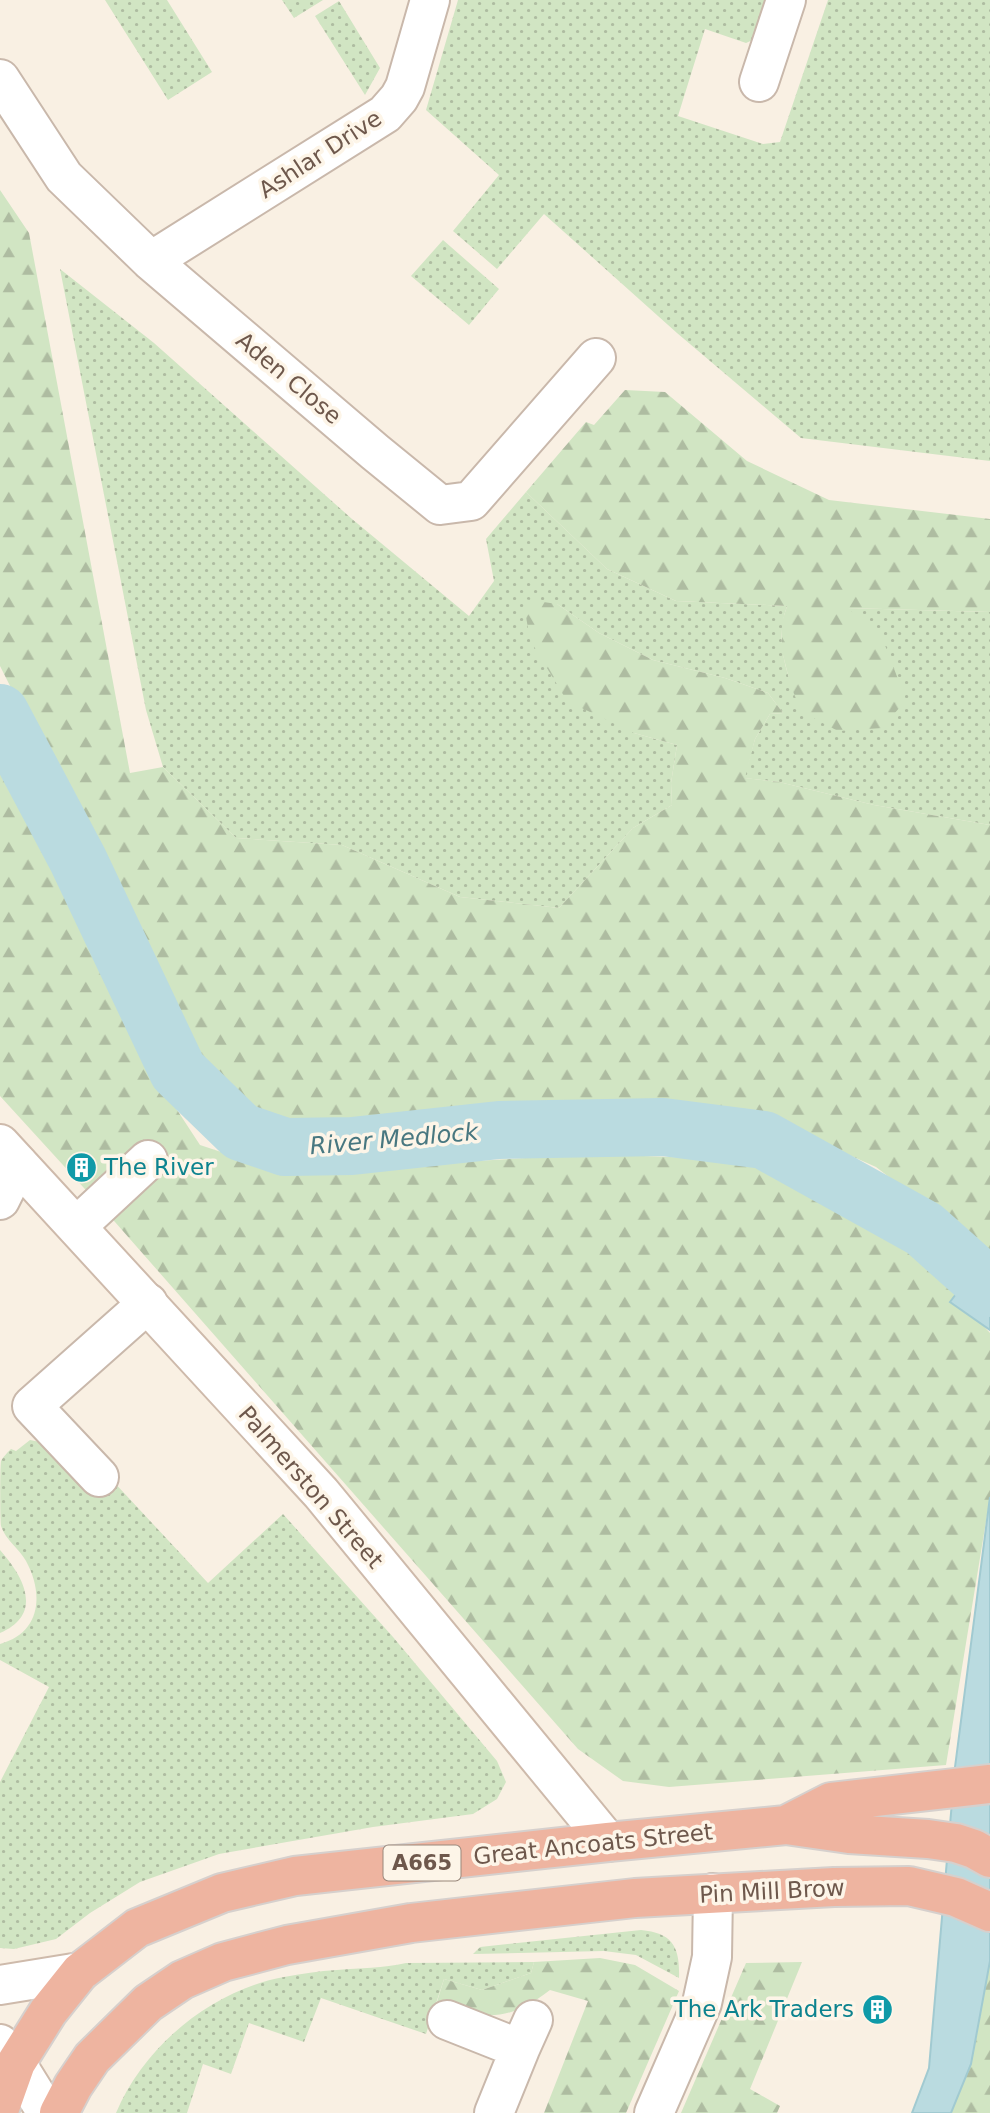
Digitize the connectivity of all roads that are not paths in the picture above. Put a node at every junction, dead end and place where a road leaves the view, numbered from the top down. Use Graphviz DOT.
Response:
graph roads {
  1 [pos="430,0"];
  2 [pos="786,0"];
  3 [pos="0,79"];
  4 [pos="758,82"];
  5 [pos="151,261"];
  6 [pos="596,358"];
  7 [pos="9,1154"];
  8 [pos="148,1160"];
  9 [pos="0,1200"];
  10 [pos="77,1226"];
  11 [pos="148,1303"];
  12 [pos="99,1477"];
  13 [pos="990,1784"];
  14 [pos="786,1825"];
  15 [pos="608,1842"];
  16 [pos="990,1860"];
  17 [pos="920,1888"];
  18 [pos="713,1893"];
  19 [pos="990,1912"];
  20 [pos="80,1972"];
  21 [pos="0,1985"];
  22 [pos="447,2020"];
  23 [pos="5,2058"];
  24 [pos="92,2058"];
  25 [pos="0,2108"];
  26 [pos="47,2113"];
  27 [pos="60,2113"];
  28 [pos="494,2113"];
  29 [pos="654,2113"];
  1 -- 5 [label="street, Ashlar Drive"];
  2 -- 4 [label="street"];
  3 -- 5 [label="street, Aden Close"];
  5 -- 6 [label="street, Aden Close"];
  7 -- 9 [label="street"];
  7 -- 10 [label="street, Palmerston Street"];
  8 -- 10 [label="street"];
  10 -- 11 [label="street, Palmerston Street"];
  11 -- 12 [label="street"];
  11 -- 15 [label="street, Palmerston Street"];
  13 -- 14 [label="highway, A665"];
  14 -- 15 [label="highway, Great Ancoats Street / A665"];
  14 -- 16 [label="highway, A665"];
  15 -- 20 [label="highway, Great Ancoats Street / A665"];
  16 -- 17 [label="highway, Pin Mill Brow / A665"];
  17 -- 18 [label="highway, Pin Mill Brow / A665"];
  17 -- 19 [label="highway, A665"];
  18 -- 24 [label="highway, Pin Mill Brow / A665"];
  18 -- 29 [label="street"];
  20 -- 21 [label="street"];
  20 -- 23 [label="highway, Great Ancoats Street / A665"];
  22 -- 28 [label="street"];
  23 -- 24 [label="highway"];
  23 -- 25 [label="highway, Great Ancoats Street / A665"];
  23 -- 26 [label="street"];
  24 -- 27 [label="highway, A665"];
}
